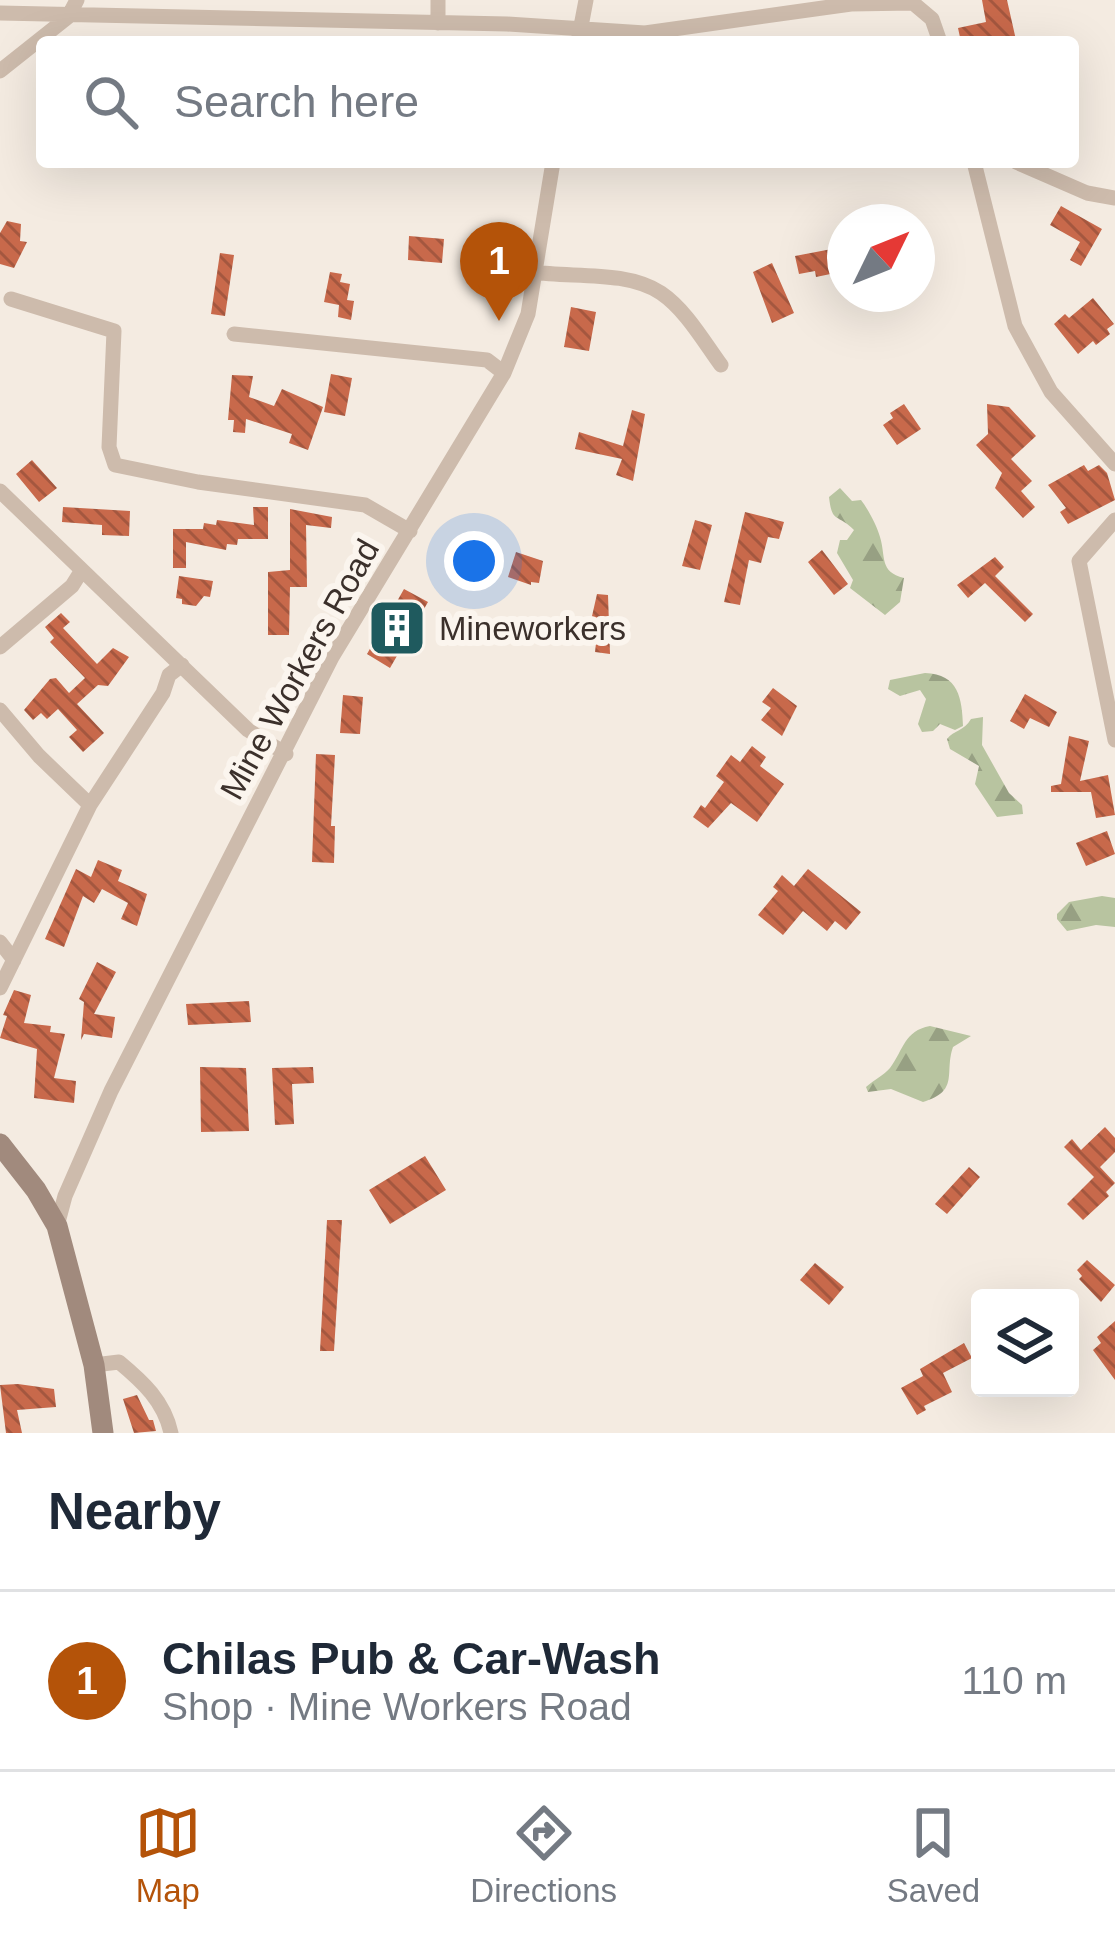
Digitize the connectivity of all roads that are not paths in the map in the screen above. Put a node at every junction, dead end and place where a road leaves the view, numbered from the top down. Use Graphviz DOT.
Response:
graph roads {
  1 [pos="77,0"];
  2 [pos="438,0"];
  3 [pos="586,0"];
  4 [pos="0,13"];
  5 [pos="68,16"];
  6 [pos="438,22"];
  7 [pos="579,35"];
  8 [pos="43,36"];
  9 [pos="938,36"];
  10 [pos="36,42"];
  11 [pos="0,71"];
  12 [pos="552,168"];
  13 [pos="976,168"];
  14 [pos="1030,168"];
  15 [pos="1115,199"];
  16 [pos="532,272"];
  17 [pos="10,298"];
  18 [pos="234,334"];
  19 [pos="721,365"];
  20 [pos="504,373"];
  21 [pos="1115,464"];
  22 [pos="0,491"];
  23 [pos="1115,520"];
  24 [pos="410,531"];
  25 [pos="82,570"];
  26 [pos="0,647"];
  27 [pos="182,665"];
  28 [pos="0,710"];
  29 [pos="1115,740"];
  30 [pos="286,754"];
  31 [pos="90,805"];
  32 [pos="0,942"];
  33 [pos="14,960"];
  34 [pos="0,988"];
  35 [pos="1,1146"];
  36 [pos="56,1226"];
  37 [pos="94,1365"];
  38 [pos="103,1433"];
  39 [pos="171,1433"];
  1 -- 5 [label="street"];
  2 -- 6 [label="street"];
  3 -- 7 [label="street"];
  4 -- 5 [label="street"];
  5 -- 6 [label="street"];
  5 -- 8 [label="street"];
  6 -- 7 [label="street"];
  7 -- 9 [label="street"];
  10 -- 11 [label="street"];
  12 -- 16 [label="street, Mine Workers Road"];
  13 -- 21 [label="street"];
  14 -- 15 [label="street"];
  16 -- 19 [label="street"];
  16 -- 20 [label="street, Mine Workers Road"];
  17 -- 24 [label="street"];
  18 -- 20 [label="street"];
  20 -- 24 [label="street, Mine Workers Road"];
  22 -- 25 [label="street"];
  23 -- 29 [label="street"];
  24 -- 30 [label="street, Mine Workers Road"];
  25 -- 26 [label="street"];
  25 -- 27 [label="street"];
  27 -- 30 [label="street"];
  27 -- 31 [label="street"];
  28 -- 31 [label="street"];
  30 -- 36 [label="street, Mine Workers Road"];
  31 -- 33 [label="street"];
  32 -- 33 [label="street"];
  33 -- 34 [label="street"];
  35 -- 36 [label="street"];
  36 -- 37 [label="street"];
  37 -- 38 [label="street"];
  37 -- 39 [label="street"];
}
